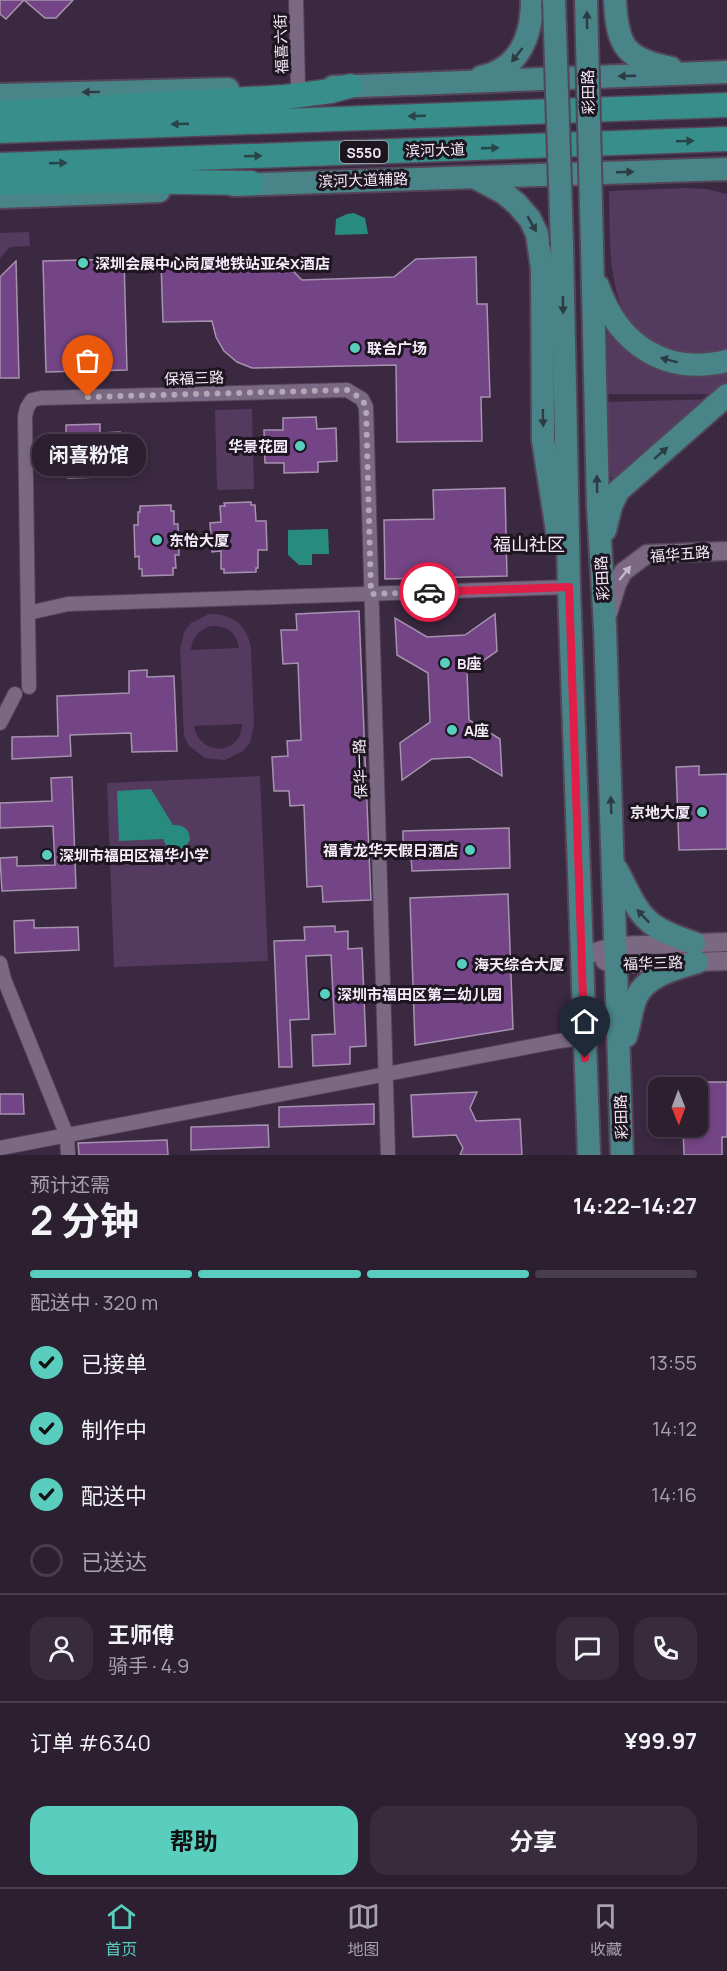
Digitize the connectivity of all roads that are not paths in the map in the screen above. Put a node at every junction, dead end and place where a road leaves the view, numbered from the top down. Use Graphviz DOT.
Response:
graph roads {
  1 [pos="296,0"];
  2 [pos="532,0"];
  3 [pos="554,0"];
  4 [pos="586,0"];
  5 [pos="615,0"];
  6 [pos="727,72"];
  7 [pos="699,73"];
  8 [pos="444,83"];
  9 [pos="350,86"];
  10 [pos="298,87"];
  11 [pos="0,95"];
  12 [pos="727,105"];
  13 [pos="0,113"];
  14 [pos="0,130"];
  15 [pos="727,139"];
  16 [pos="0,165"];
  17 [pos="721,172"];
  18 [pos="471,176"];
  19 [pos="251,183"];
  20 [pos="3,194"];
  21 [pos="593,270"];
  22 [pos="727,361"];
  23 [pos="347,390"];
  24 [pos="727,395"];
  25 [pos="727,551"];
  26 [pos="601,552"];
  27 [pos="569,587"];
  28 [pos="371,594"];
  29 [pos="28,613"];
  30 [pos="605,627"];
  31 [pos="29,687"];
  32 [pos="15,694"];
  33 [pos="0,723"];
  34 [pos="613,864"];
  35 [pos="727,942"];
  36 [pos="695,952"];
  37 [pos="616,955"];
  38 [pos="582,956"];
  39 [pos="727,960"];
  40 [pos="0,963"];
  41 [pos="585,1048"];
  42 [pos="619,1054"];
  43 [pos="385,1075"];
  44 [pos="622,1131"];
  45 [pos="67,1136"];
  46 [pos="0,1148"];
  47 [pos="68,1155"];
  48 [pos="388,1155"];
  49 [pos="589,1155"];
  50 [pos="607,1155"];
  51 [pos="622,1155"];
  52 [pos="628,1155"];
  1 -- 10 [label="street, 福喜六街"];
  2 -- 8 [label="main road, one-way"];
  3 -- 27 [label="main road, 彩田路, one-way, bridge"];
  21 -- 4 [label="main road, 彩田路, one-way, bridge"];
  5 -- 7 [label="main road"];
  6 -- 7 [label="main road"];
  7 -- 8 [label="main road, one-way"];
  8 -- 9 [label="main road"];
  9 -- 10 [label="main road"];
  9 -- 13 [label="highway"];
  10 -- 11 [label="main road, one-way"];
  12 -- 14 [label="highway, S550, one-way"];
  16 -- 15 [label="highway, 滨河大道 / S550, one-way"];
  18 -- 17 [label="main road, 滨河大道辅路, one-way"];
  18 -- 19 [label="main road, 滨河大道辅路"];
  18 -- 27 [label="main road, one-way"];
  19 -- 20 [label="highway"];
  22 -- 21 [label="main road, one-way"];
  26 -- 21 [label="main road, 彩田路, one-way"];
  23 -- 28 [label="street, 保华一路"];
  23 -- 29 [label="street, 保福三路"];
  26 -- 24 [label="main road, one-way"];
  30 -- 25 [label="street, 福华五路, one-way"];
  26 -- 30 [label="main road, 彩田路"];
  27 -- 28 [label="street"];
  27 -- 38 [label="main road, 彩田路"];
  28 -- 29 [label="street"];
  28 -- 43 [label="street, 保华一路"];
  29 -- 31 [label="street"];
  34 -- 30 [label="main road, 彩田路, one-way"];
  32 -- 33 [label="street"];
  36 -- 34 [label="main road, one-way"];
  34 -- 37 [label="main road, 彩田路"];
  35 -- 36 [label="street, 福华三路"];
  36 -- 37 [label="street, 福华三路"];
  36 -- 39 [label="street, 福华三路"];
  36 -- 42 [label="main road"];
  37 -- 38 [label="street, 福华三路"];
  37 -- 42 [label="main road, 彩田路"];
  38 -- 41 [label="main road, 彩田路"];
  40 -- 45 [label="street"];
  41 -- 43 [label="street"];
  41 -- 49 [label="main road, 彩田路"];
  41 -- 50 [label="main road"];
  42 -- 44 [label="main road, 彩田路"];
  43 -- 45 [label="street"];
  43 -- 48 [label="street, 保华一路"];
  44 -- 51 [label="main road, 彩田路"];
  44 -- 52 [label="main road"];
  45 -- 46 [label="street"];
  45 -- 47 [label="street"];
}
